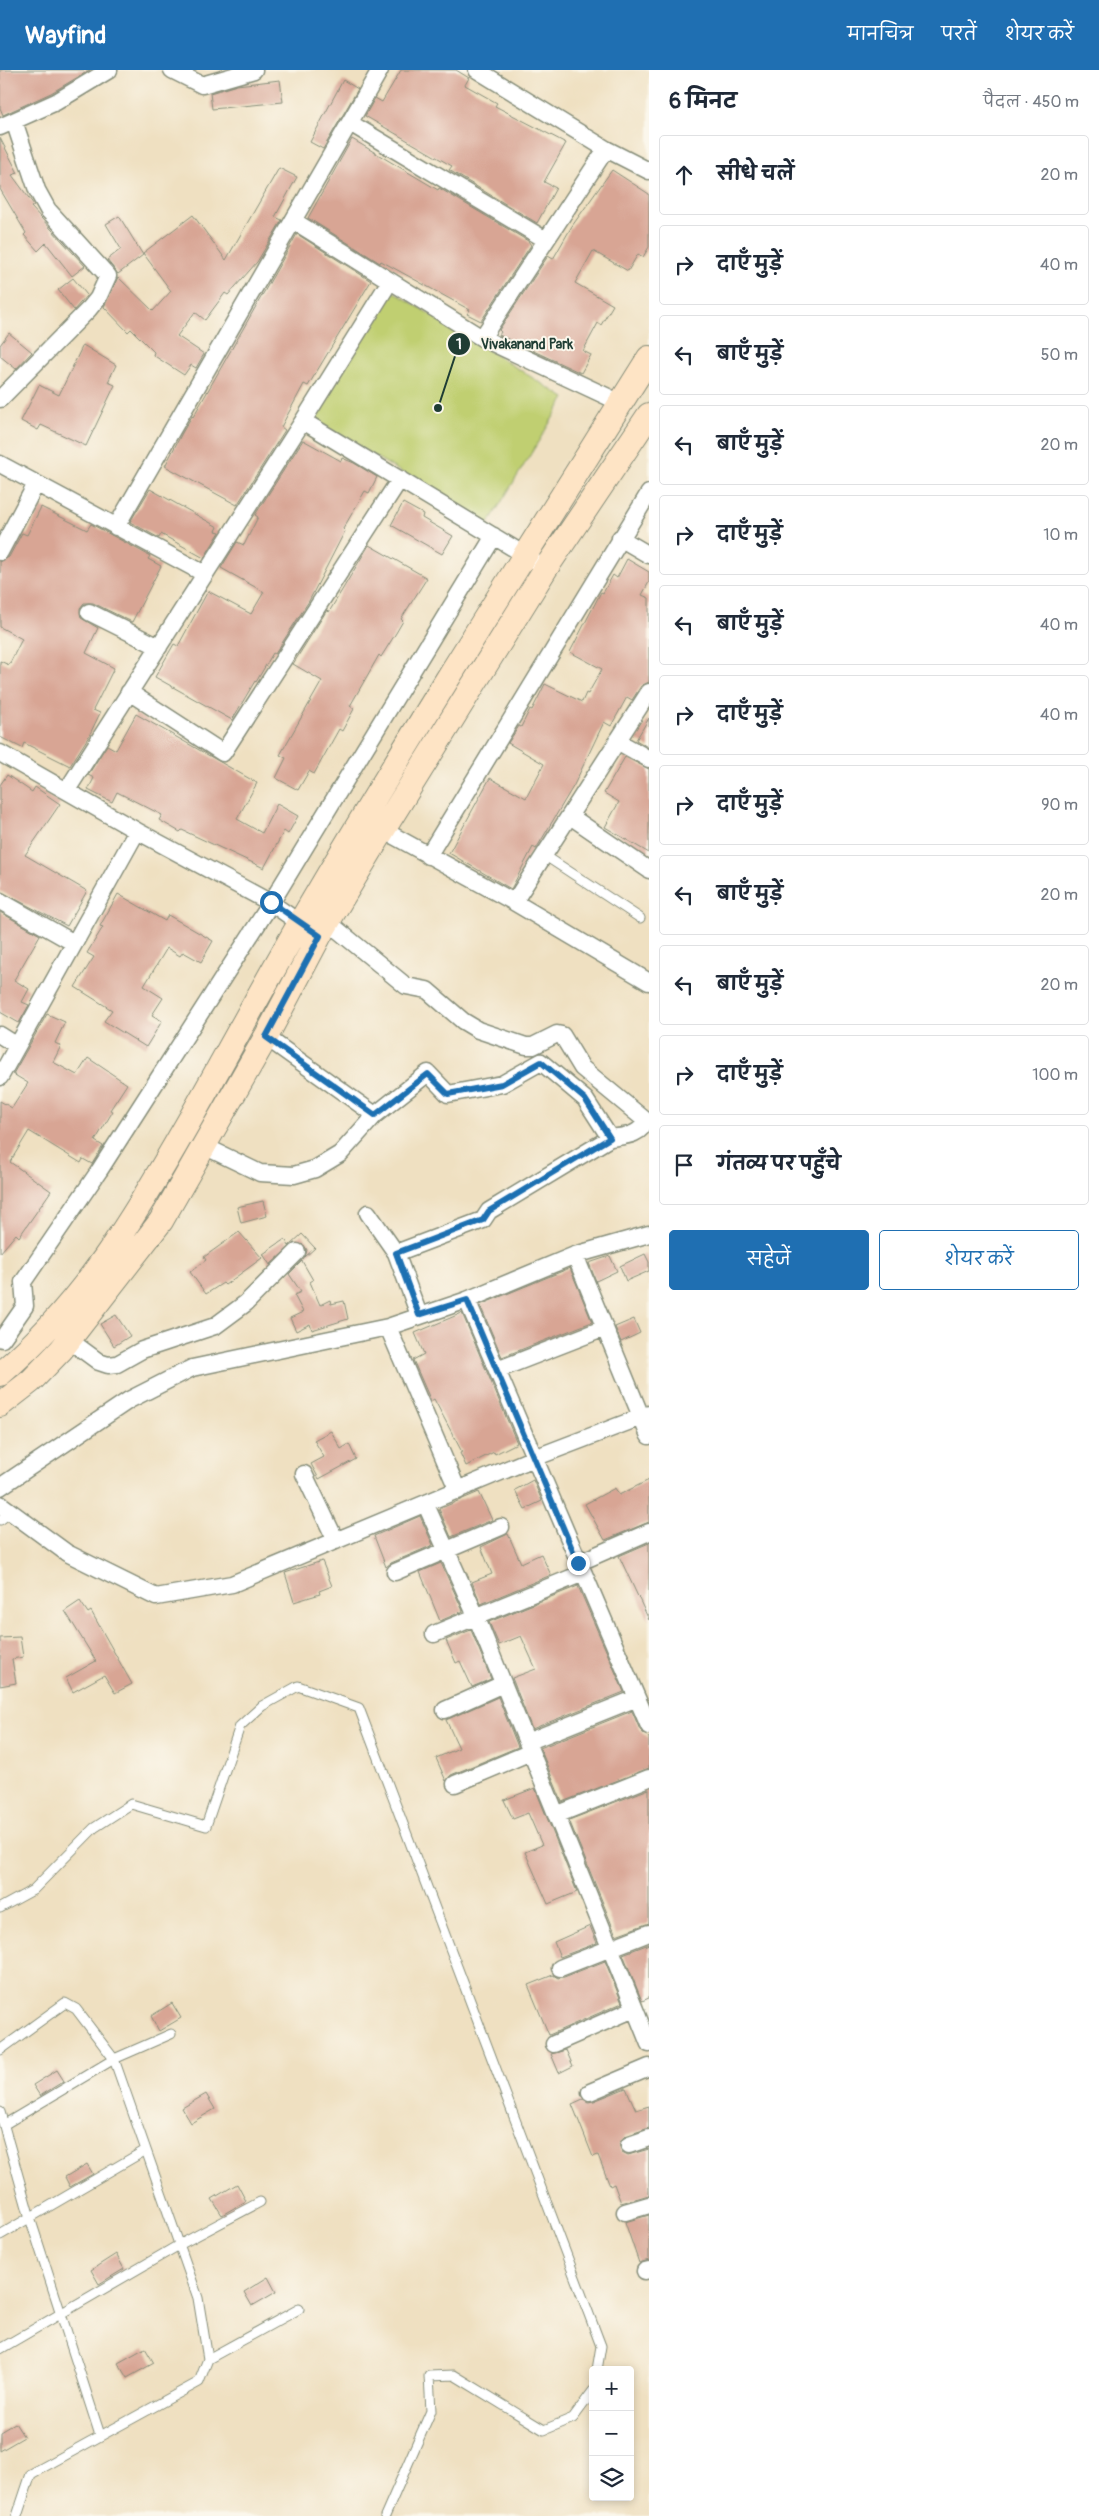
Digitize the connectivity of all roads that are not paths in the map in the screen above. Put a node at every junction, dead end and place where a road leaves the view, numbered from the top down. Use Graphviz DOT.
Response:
graph roads {
  1 [pos="109,70"];
  2 [pos="172,70"];
  3 [pos="254,70"];
  4 [pos="380,70"];
  5 [pos="477,70"];
  6 [pos="350,123"];
  7 [pos="7,124"];
  8 [pos="606,148"];
  9 [pos="649,171"];
  10 [pos="294,221"];
  11 [pos="546,240"];
  12 [pos="390,281"];
  13 [pos="482,338"];
  14 [pos="649,358"];
  15 [pos="0,399"];
  16 [pos="621,403"];
  17 [pos="649,414"];
  18 [pos="303,421"];
  19 [pos="0,464"];
  20 [pos="400,479"];
  21 [pos="36,484"];
  22 [pos="649,493"];
  23 [pos="116,527"];
  24 [pos="494,536"];
  25 [pos="620,538"];
  26 [pos="0,552"];
  27 [pos="525,555"];
  28 [pos="649,555"];
  29 [pos="546,568"];
  30 [pos="205,574"];
  31 [pos="89,612"];
  32 [pos="159,647"];
  33 [pos="130,692"];
  34 [pos="649,692"];
  35 [pos="617,741"];
  36 [pos="0,753"];
  37 [pos="649,759"];
  38 [pos="67,790"];
  39 [pos="570,816"];
  40 [pos="383,830"];
  41 [pos="137,831"];
  42 [pos="428,856"];
  43 [pos="544,856"];
  44 [pos="649,870"];
  45 [pos="0,902"];
  46 [pos="271,902"];
  47 [pos="514,902"];
  48 [pos="640,918"];
  49 [pos="300,923"];
  50 [pos="324,929"];
  51 [pos="74,943"];
  52 [pos="649,982"];
  53 [pos="0,1035"];
  54 [pos="266,1037"];
  55 [pos="16,1045"];
  56 [pos="0,1077"];
  57 [pos="375,1115"];
  58 [pos="610,1138"];
  59 [pos="204,1146"];
  60 [pos="368,1214"];
  61 [pos="649,1234"];
  62 [pos="297,1252"];
  63 [pos="396,1253"];
  64 [pos="576,1255"];
  65 [pos="467,1300"];
  66 [pos="419,1315"];
  67 [pos="388,1327"];
  68 [pos="605,1328"];
  69 [pos="1,1339"];
  70 [pos="69,1340"];
  71 [pos="8,1368"];
  72 [pos="496,1370"];
  73 [pos="0,1405"];
  74 [pos="645,1416"];
  75 [pos="649,1436"];
  76 [pos="534,1458"];
  77 [pos="304,1474"];
  78 [pos="0,1487"];
  79 [pos="458,1491"];
  80 [pos="426,1505"];
  81 [pos="4,1512"];
  82 [pos="501,1527"];
  83 [pos="649,1532"];
  84 [pos="336,1541"];
  85 [pos="447,1550"];
  86 [pos="580,1568"];
  87 [pos="395,1572"];
  88 [pos="476,1616"];
  89 [pos="434,1634"];
  90 [pos="503,1684"];
  91 [pos="637,1698"];
  92 [pos="445,1710"];
  93 [pos="649,1726"];
  94 [pos="529,1747"];
  95 [pos="649,1778"];
  96 [pos="455,1784"];
  97 [pos="556,1815"];
  98 [pos="0,1908"];
  99 [pos="649,1933"];
  100 [pos="610,1948"];
  101 [pos="560,1968"];
  102 [pos="640,2011"];
  103 [pos="171,2034"];
  104 [pos="554,2044"];
  105 [pos="649,2044"];
  106 [pos="0,2050"];
  107 [pos="114,2058"];
  108 [pos="649,2067"];
  109 [pos="590,2092"];
  110 [pos="0,2112"];
  111 [pos="5,2124"];
  112 [pos="649,2138"];
  113 [pos="629,2145"];
  114 [pos="146,2150"];
  115 [pos="260,2202"];
  116 [pos="649,2205"];
  117 [pos="626,2212"];
  118 [pos="30,2218"];
  119 [pos="0,2235"];
  120 [pos="179,2245"];
  121 [pos="299,2309"];
  122 [pos="62,2312"];
  123 [pos="0,2350"];
  124 [pos="208,2359"];
  125 [pos="598,2366"];
  126 [pos="589,2397"];
  127 [pos="100,2435"];
  128 [pos="16,2516"];
  129 [pos="384,2516"];
  1 -- 7 [label="street"];
  2 -- 3 [label="street"];
  4 -- 6 [label="street"];
  5 -- 8 [label="street"];
  6 -- 10 [label="street"];
  6 -- 11 [label="street"];
  7 -- 15 [label="street"];
  8 -- 9 [label="street"];
  8 -- 11 [label="street"];
  10 -- 12 [label="street"];
  10 -- 23 [label="street"];
  11 -- 13 [label="street"];
  12 -- 13 [label="street"];
  12 -- 18 [label="street"];
  13 -- 16 [label="street"];
  14 -- 16 [label="main road"];
  16 -- 27 [label="main road"];
  17 -- 29 [label="main road"];
  18 -- 20 [label="street"];
  18 -- 30 [label="street"];
  19 -- 21 [label="street"];
  20 -- 24 [label="street"];
  20 -- 33 [label="street"];
  21 -- 23 [label="street"];
  21 -- 26 [label="street"];
  22 -- 25 [label="street"];
  23 -- 30 [label="street"];
  24 -- 27 [label="street"];
  24 -- 46 [label="street"];
  25 -- 28 [label="street"];
  25 -- 42 [label="street"];
  27 -- 29 [label="street"];
  27 -- 49 [label="main road"];
  29 -- 40 [label="main road"];
  30 -- 32 [label="street"];
  31 -- 32 [label="street"];
  32 -- 33 [label="street"];
  33 -- 38 [label="street"];
  34 -- 35 [label="street"];
  35 -- 37 [label="street"];
  35 -- 39 [label="street"];
  36 -- 38 [label="street"];
  38 -- 41 [label="street"];
  39 -- 43 [label="street"];
  39 -- 44 [label="street"];
  40 -- 42 [label="street"];
  40 -- 50 [label="main road"];
  41 -- 46 [label="street"];
  41 -- 51 [label="street"];
  42 -- 47 [label="street"];
  43 -- 47 [label="street"];
  43 -- 48 [label="lane"];
  45 -- 51 [label="street"];
  46 -- 49 [label="street"];
  46 -- 69 [label="street"];
  47 -- 52 [label="street"];
  49 -- 50 [label="street"];
  49 -- 71 [label="main road"];
  50 -- 54 [label="main road"];
  50 -- 58 [label="street"];
  51 -- 55 [label="street"];
  53 -- 55 [label="street"];
  54 -- 57 [label="street"];
  54 -- 59 [label="main road"];
  55 -- 56 [label="street"];
  57 -- 58 [label="street"];
  57 -- 59 [label="street"];
  58 -- 63 [label="street"];
  59 -- 70 [label="main road"];
  60 -- 63 [label="street"];
  61 -- 64 [label="street"];
  62 -- 70 [label="street"];
  63 -- 66 [label="street"];
  64 -- 65 [label="street"];
  64 -- 68 [label="street"];
  65 -- 66 [label="street"];
  65 -- 72 [label="street"];
  66 -- 67 [label="street"];
  67 -- 78 [label="street"];
  67 -- 79 [label="street"];
  68 -- 72 [label="street"];
  68 -- 74 [label="street"];
  69 -- 71 [label="street"];
  70 -- 73 [label="main road"];
  72 -- 76 [label="street"];
  74 -- 75 [label="street"];
  74 -- 76 [label="street"];
  76 -- 79 [label="street"];
  76 -- 86 [label="street"];
  77 -- 84 [label="street"];
  79 -- 80 [label="street"];
  80 -- 84 [label="street"];
  80 -- 85 [label="street"];
  81 -- 84 [label="street"];
  82 -- 85 [label="street"];
  83 -- 86 [label="street"];
  85 -- 87 [label="street"];
  85 -- 88 [label="street"];
  86 -- 88 [label="street"];
  86 -- 91 [label="street"];
  88 -- 89 [label="street"];
  88 -- 90 [label="street"];
  90 -- 92 [label="street"];
  90 -- 94 [label="street"];
  91 -- 93 [label="street"];
  91 -- 94 [label="street"];
  94 -- 96 [label="street"];
  94 -- 97 [label="street"];
  95 -- 97 [label="street"];
  97 -- 100 [label="street"];
  98 -- 125 [label="lane"];
  99 -- 100 [label="street"];
  100 -- 101 [label="street"];
  100 -- 102 [label="street"];
  102 -- 104 [label="street"];
  102 -- 105 [label="street"];
  103 -- 107 [label="lane"];
  106 -- 107 [label="lane"];
  107 -- 111 [label="lane"];
  107 -- 114 [label="lane"];
  108 -- 109 [label="street"];
  110 -- 111 [label="lane"];
  111 -- 118 [label="lane"];
  112 -- 113 [label="street"];
  114 -- 118 [label="lane"];
  114 -- 120 [label="lane"];
  115 -- 120 [label="lane"];
  116 -- 117 [label="street"];
  118 -- 119 [label="lane"];
  118 -- 122 [label="lane"];
  120 -- 122 [label="lane"];
  120 -- 124 [label="lane"];
  121 -- 124 [label="lane"];
  122 -- 123 [label="lane"];
  122 -- 127 [label="lane"];
  124 -- 127 [label="lane"];
  126 -- 129 [label="lane"];
  127 -- 128 [label="lane"];
}
